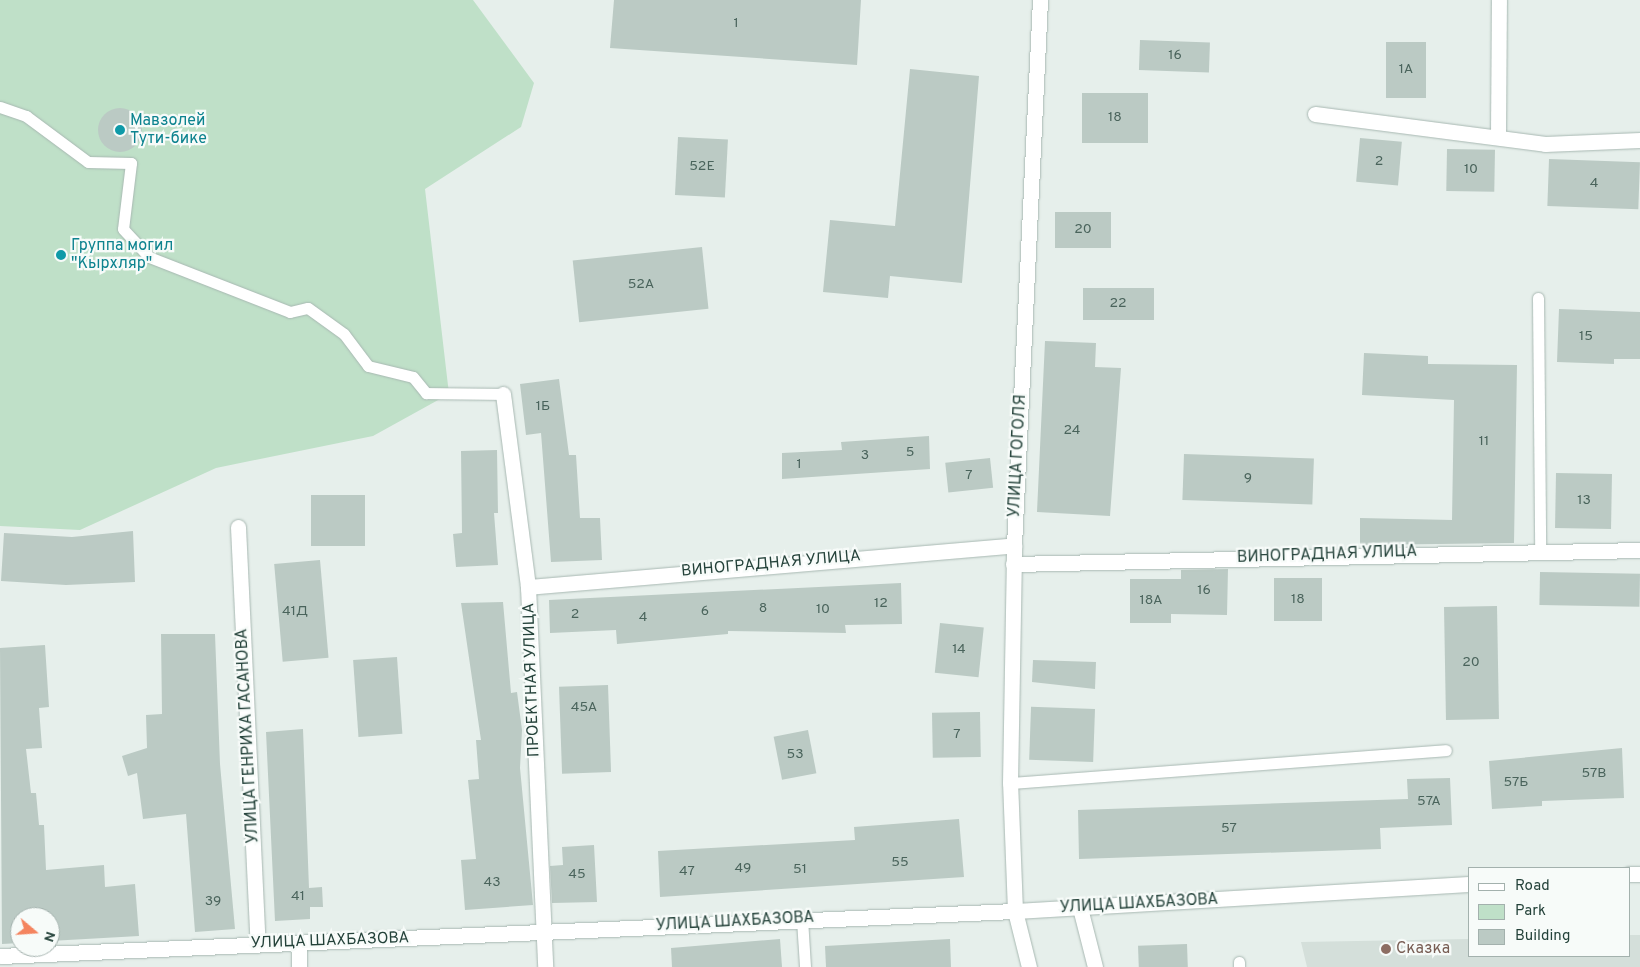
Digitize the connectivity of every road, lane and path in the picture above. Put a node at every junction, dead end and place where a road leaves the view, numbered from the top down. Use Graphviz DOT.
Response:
graph roads {
  1 [pos="1040,0"];
  2 [pos="1499,0"];
  3 [pos="0,107"];
  4 [pos="1315,114"];
  5 [pos="1498,135"];
  6 [pos="1640,140"];
  7 [pos="1538,298"];
  8 [pos="503,394"];
  9 [pos="238,527"];
  10 [pos="1014,545"];
  11 [pos="1540,549"];
  12 [pos="1640,550"];
  13 [pos="1014,564"];
  14 [pos="528,587"];
  15 [pos="1446,750"];
  16 [pos="1010,783"];
  17 [pos="1468,884"];
  18 [pos="1080,908"];
  19 [pos="1015,912"];
  20 [pos="802,919"];
  21 [pos="543,932"];
  22 [pos="299,943"];
  23 [pos="258,944"];
  24 [pos="0,956"];
  25 [pos="299,967"];
  26 [pos="545,967"];
  27 [pos="804,967"];
  28 [pos="1029,967"];
  29 [pos="1096,967"];
  1 -- 10 [label="street, УЛИЦА ГОГОЛЯ"];
  2 -- 5 [label="street"];
  3 -- 8 [label="lane"];
  4 -- 5 [label="street"];
  5 -- 6 [label="street"];
  7 -- 11 [label="lane"];
  8 -- 14 [label="street, ПРОЕКТНАЯ УЛИЦА"];
  9 -- 23 [label="street, УЛИЦА ГЕНРИХА ГАСАНОВА"];
  10 -- 13 [label="street, УЛИЦА ГОГОЛЯ"];
  10 -- 14 [label="street, ВИНОГРАДНАЯ УЛИЦА"];
  11 -- 12 [label="street, ВИНОГРАДНАЯ УЛИЦА"];
  11 -- 13 [label="street, ВИНОГРАДНАЯ УЛИЦА"];
  13 -- 16 [label="street, УЛИЦА ГОГОЛЯ"];
  14 -- 21 [label="street, ПРОЕКТНАЯ УЛИЦА"];
  15 -- 16 [label="lane"];
  16 -- 19 [label="street, УЛИЦА ГОГОЛЯ"];
  17 -- 18 [label="street, УЛИЦА ШАХБАЗОВА"];
  18 -- 19 [label="street, УЛИЦА ШАХБАЗОВА"];
  18 -- 29 [label="street"];
  19 -- 20 [label="street, УЛИЦА ШАХБАЗОВА"];
  19 -- 28 [label="street, УЛИЦА ГОГОЛЯ"];
  20 -- 21 [label="street, УЛИЦА ШАХБАЗОВА"];
  20 -- 27 [label="lane"];
  21 -- 22 [label="street, УЛИЦА ШАХБАЗОВА"];
  21 -- 26 [label="street, ПРОЕКТНАЯ УЛИЦА"];
  22 -- 23 [label="street, УЛИЦА ШАХБАЗОВА"];
  22 -- 25 [label="street"];
  23 -- 24 [label="street, УЛИЦА ШАХБАЗОВА"];
}
